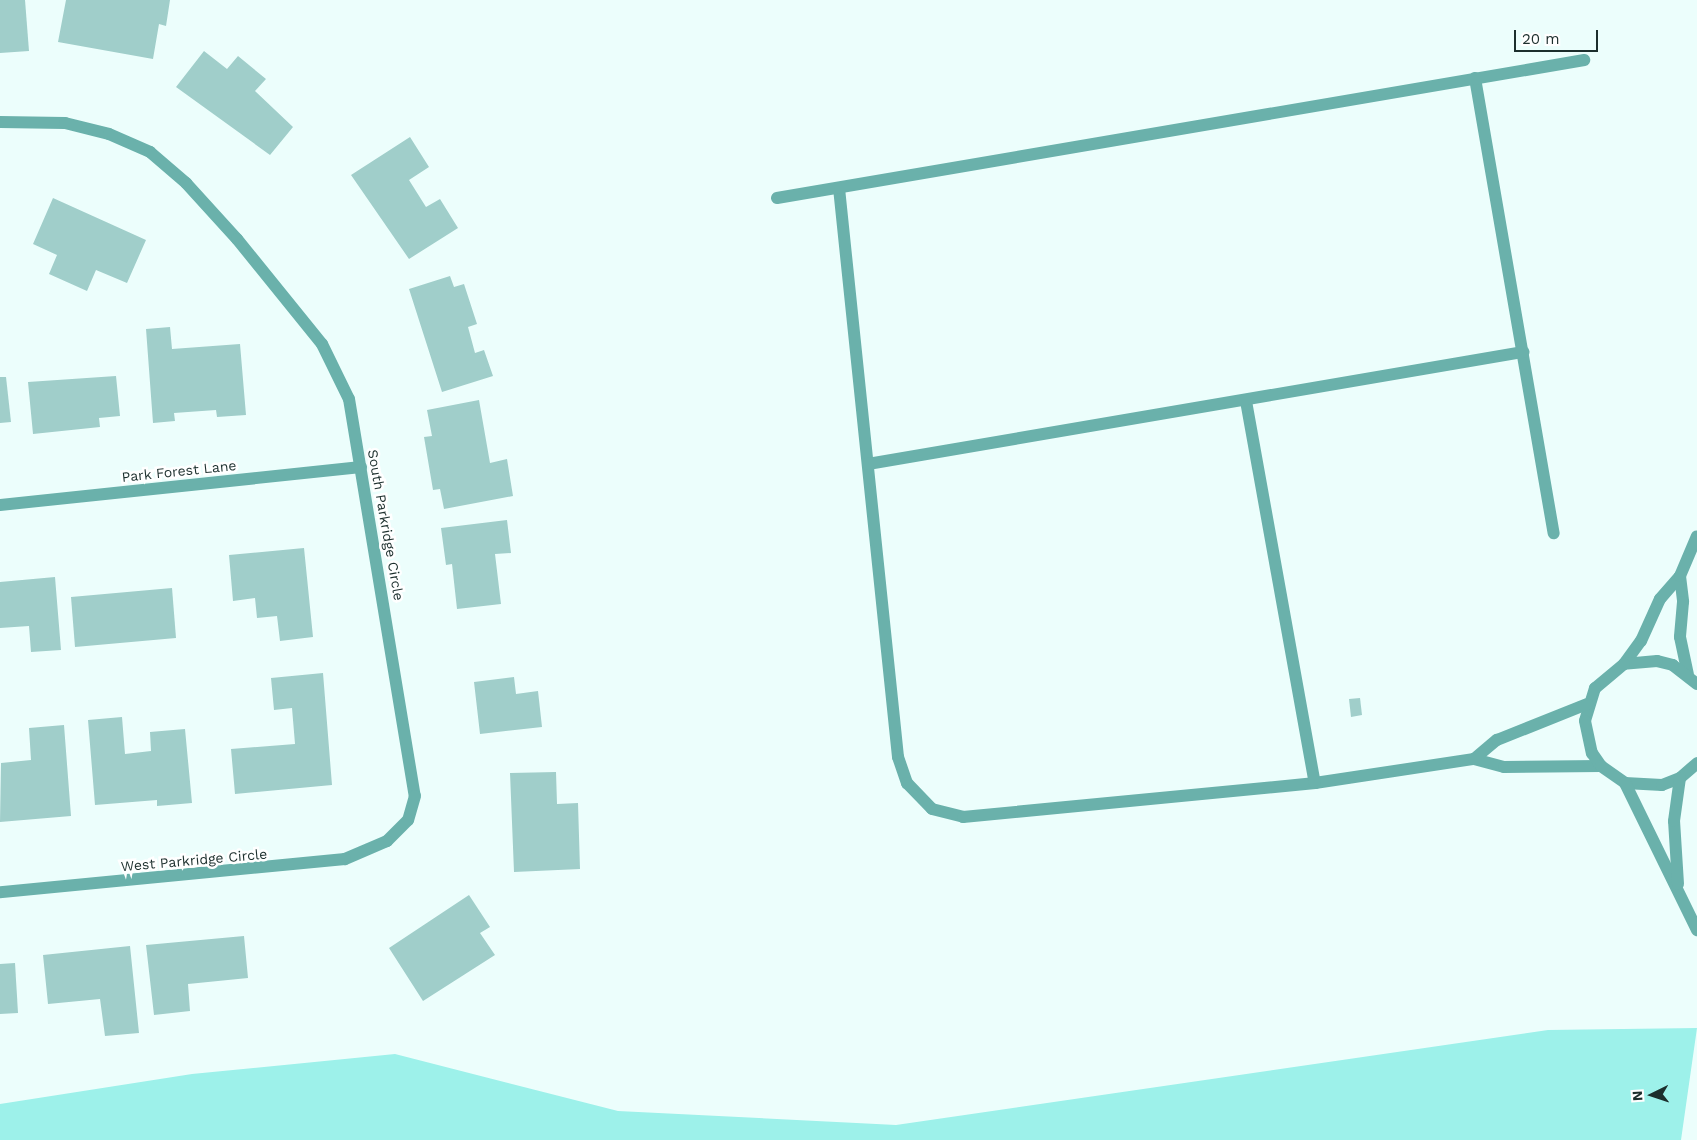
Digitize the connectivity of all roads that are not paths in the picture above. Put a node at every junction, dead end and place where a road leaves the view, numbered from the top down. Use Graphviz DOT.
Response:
graph roads {
  1 [pos="1584,60"];
  2 [pos="1475,78"];
  3 [pos="0,122"];
  4 [pos="839,188"];
  5 [pos="777,198"];
  6 [pos="1523,352"];
  7 [pos="1246,401"];
  8 [pos="868,464"];
  9 [pos="360,467"];
  10 [pos="0,505"];
  11 [pos="1554,533"];
  12 [pos="1697,536"];
  13 [pos="1680,576"];
  14 [pos="1624,664"];
  15 [pos="1688,674"];
  16 [pos="1697,684"];
  17 [pos="1587,704"];
  18 [pos="1474,759"];
  19 [pos="1697,763"];
  20 [pos="1601,766"];
  21 [pos="1680,778"];
  22 [pos="1314,783"];
  23 [pos="1625,783"];
  24 [pos="387,842"];
  25 [pos="1678,886"];
  26 [pos="0,892"];
  27 [pos="1697,930"];
  1 -- 2 [label="street"];
  2 -- 4 [label="street"];
  2 -- 6 [label="street"];
  3 -- 9 [label="street, South Parkridge Circle"];
  4 -- 5 [label="street"];
  4 -- 8 [label="street"];
  6 -- 7 [label="street"];
  6 -- 11 [label="street"];
  7 -- 8 [label="street"];
  7 -- 22 [label="street"];
  8 -- 22 [label="street"];
  9 -- 10 [label="street, Park Forest Lane"];
  9 -- 24 [label="street, South Parkridge Circle"];
  12 -- 13 [label="street"];
  13 -- 14 [label="street"];
  13 -- 15 [label="street"];
  14 -- 15 [label="street"];
  14 -- 17 [label="street"];
  15 -- 16 [label="street"];
  17 -- 18 [label="street"];
  17 -- 20 [label="street"];
  18 -- 20 [label="street"];
  18 -- 22 [label="street"];
  19 -- 21 [label="street"];
  20 -- 23 [label="street"];
  21 -- 23 [label="street"];
  21 -- 25 [label="street"];
  23 -- 25 [label="street"];
  24 -- 26 [label="street, West Parkridge Circle"];
  25 -- 27 [label="street"];
}
